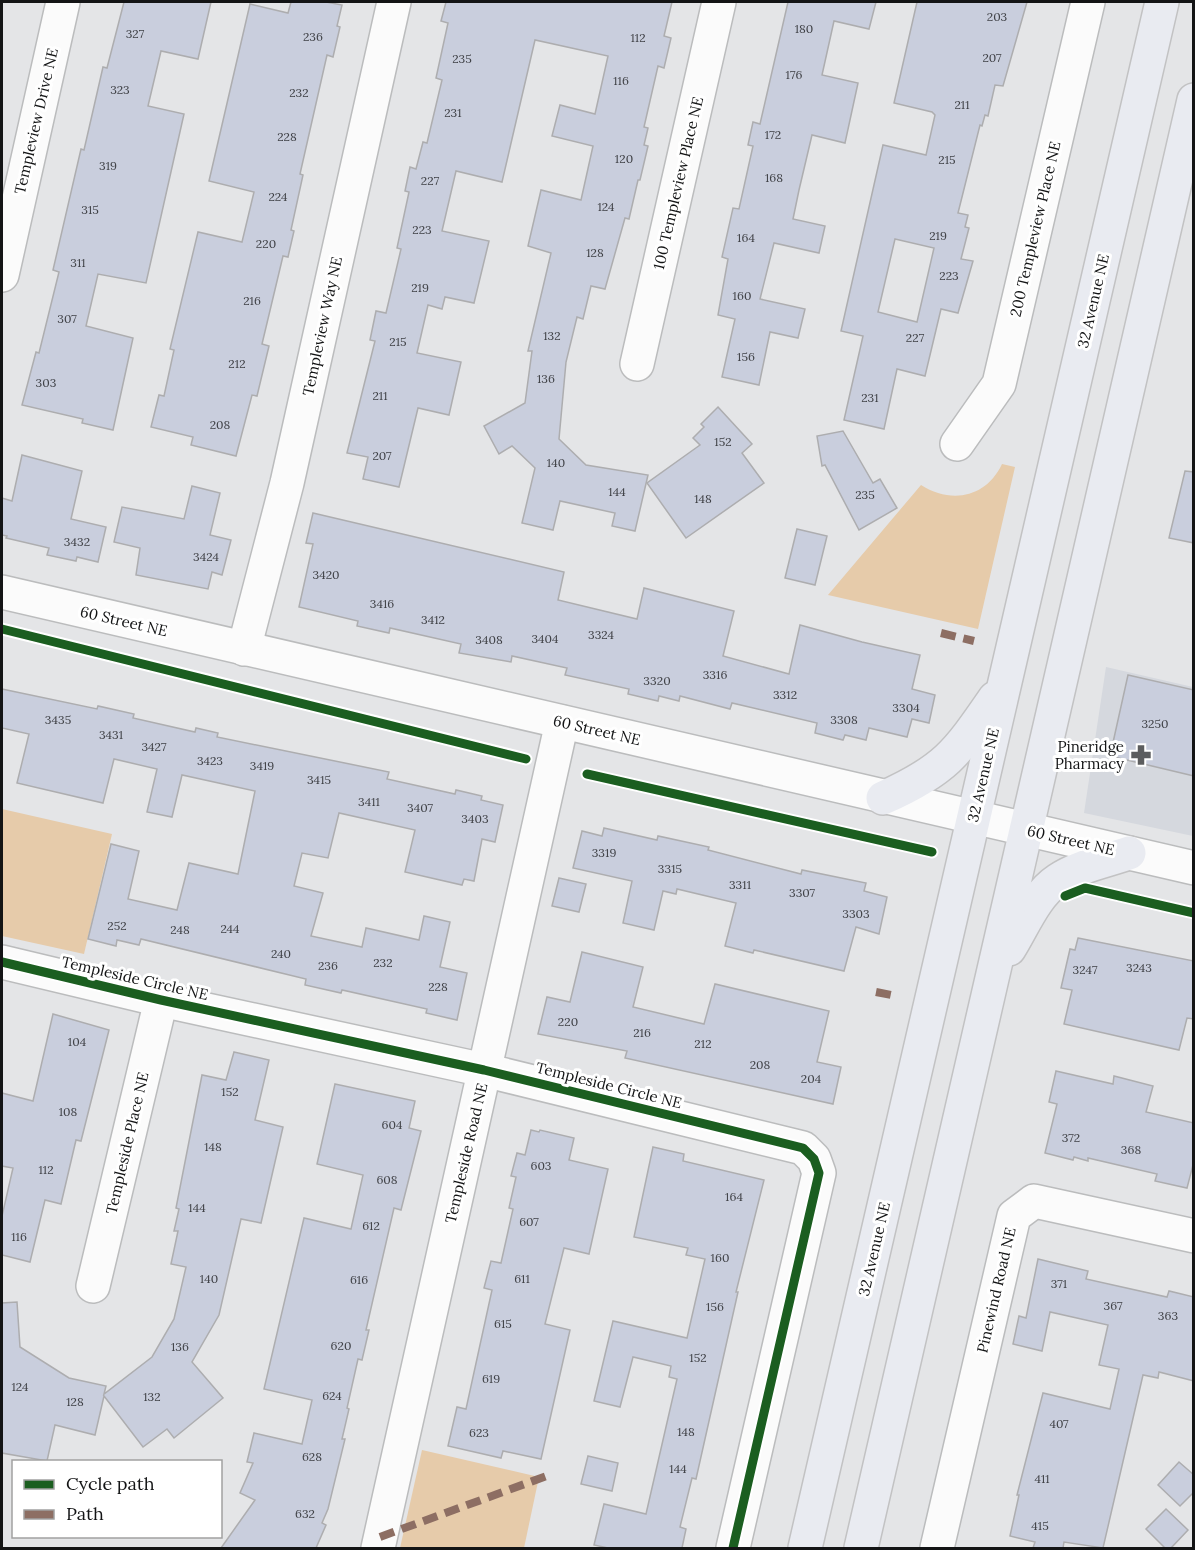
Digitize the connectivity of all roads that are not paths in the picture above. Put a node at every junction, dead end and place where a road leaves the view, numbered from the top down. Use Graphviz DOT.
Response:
graph roads {
  1 [pos="63,2"];
  2 [pos="393,2"];
  3 [pos="719,2"];
  4 [pos="1088,2"];
  5 [pos="1162,2"];
  6 [pos="1194,100"];
  7 [pos="2,275"];
  8 [pos="638,364"];
  9 [pos="957,444"];
  10 [pos="2,592"];
  11 [pos="244,649"];
  12 [pos="1004,684"];
  13 [pos="562,722"];
  14 [pos="883,798"];
  15 [pos="974,818"];
  16 [pos="1027,830"];
  17 [pos="1129,854"];
  18 [pos="1194,868"];
  19 [pos="2,962"];
  20 [pos="993,977"];
  21 [pos="161,1000"];
  22 [pos="484,1070"];
  23 [pos="1194,1236"];
  24 [pos="93,1286"];
  25 [pos="378,1548"];
  26 [pos="733,1548"];
  27 [pos="806,1548"];
  28 [pos="861,1548"];
  29 [pos="937,1548"];
  1 -- 7 [label="street, Templeview Drive NE"];
  2 -- 11 [label="street, Templeview Way NE"];
  3 -- 8 [label="street, 100 Templeview Place NE"];
  4 -- 9 [label="street, 200 Templeview Place NE"];
  5 -- 12 [label="main road, 32 Avenue NE"];
  6 -- 16 [label="main road"];
  10 -- 11 [label="street, 60 Street NE"];
  11 -- 13 [label="street, 60 Street NE"];
  12 -- 14 [label="main road"];
  12 -- 15 [label="main road, 32 Avenue NE"];
  13 -- 14 [label="street, 60 Street NE"];
  13 -- 22 [label="street, Templeside Road NE"];
  14 -- 15 [label="street, 60 Street NE"];
  15 -- 16 [label="street, 60 Street NE"];
  15 -- 27 [label="main road, 32 Avenue NE"];
  16 -- 17 [label="street, 60 Street NE"];
  16 -- 20 [label="main road"];
  17 -- 18 [label="street, 60 Street NE"];
  17 -- 20 [label="main road"];
  19 -- 21 [label="street, Templeside Circle NE"];
  20 -- 28 [label="main road"];
  21 -- 22 [label="street, Templeside Circle NE"];
  21 -- 24 [label="street, Templeside Place NE"];
  22 -- 25 [label="street, Templeside Road NE"];
  22 -- 26 [label="street, Templeside Circle NE"];
  23 -- 29 [label="street, Pinewind Road NE"];
}
